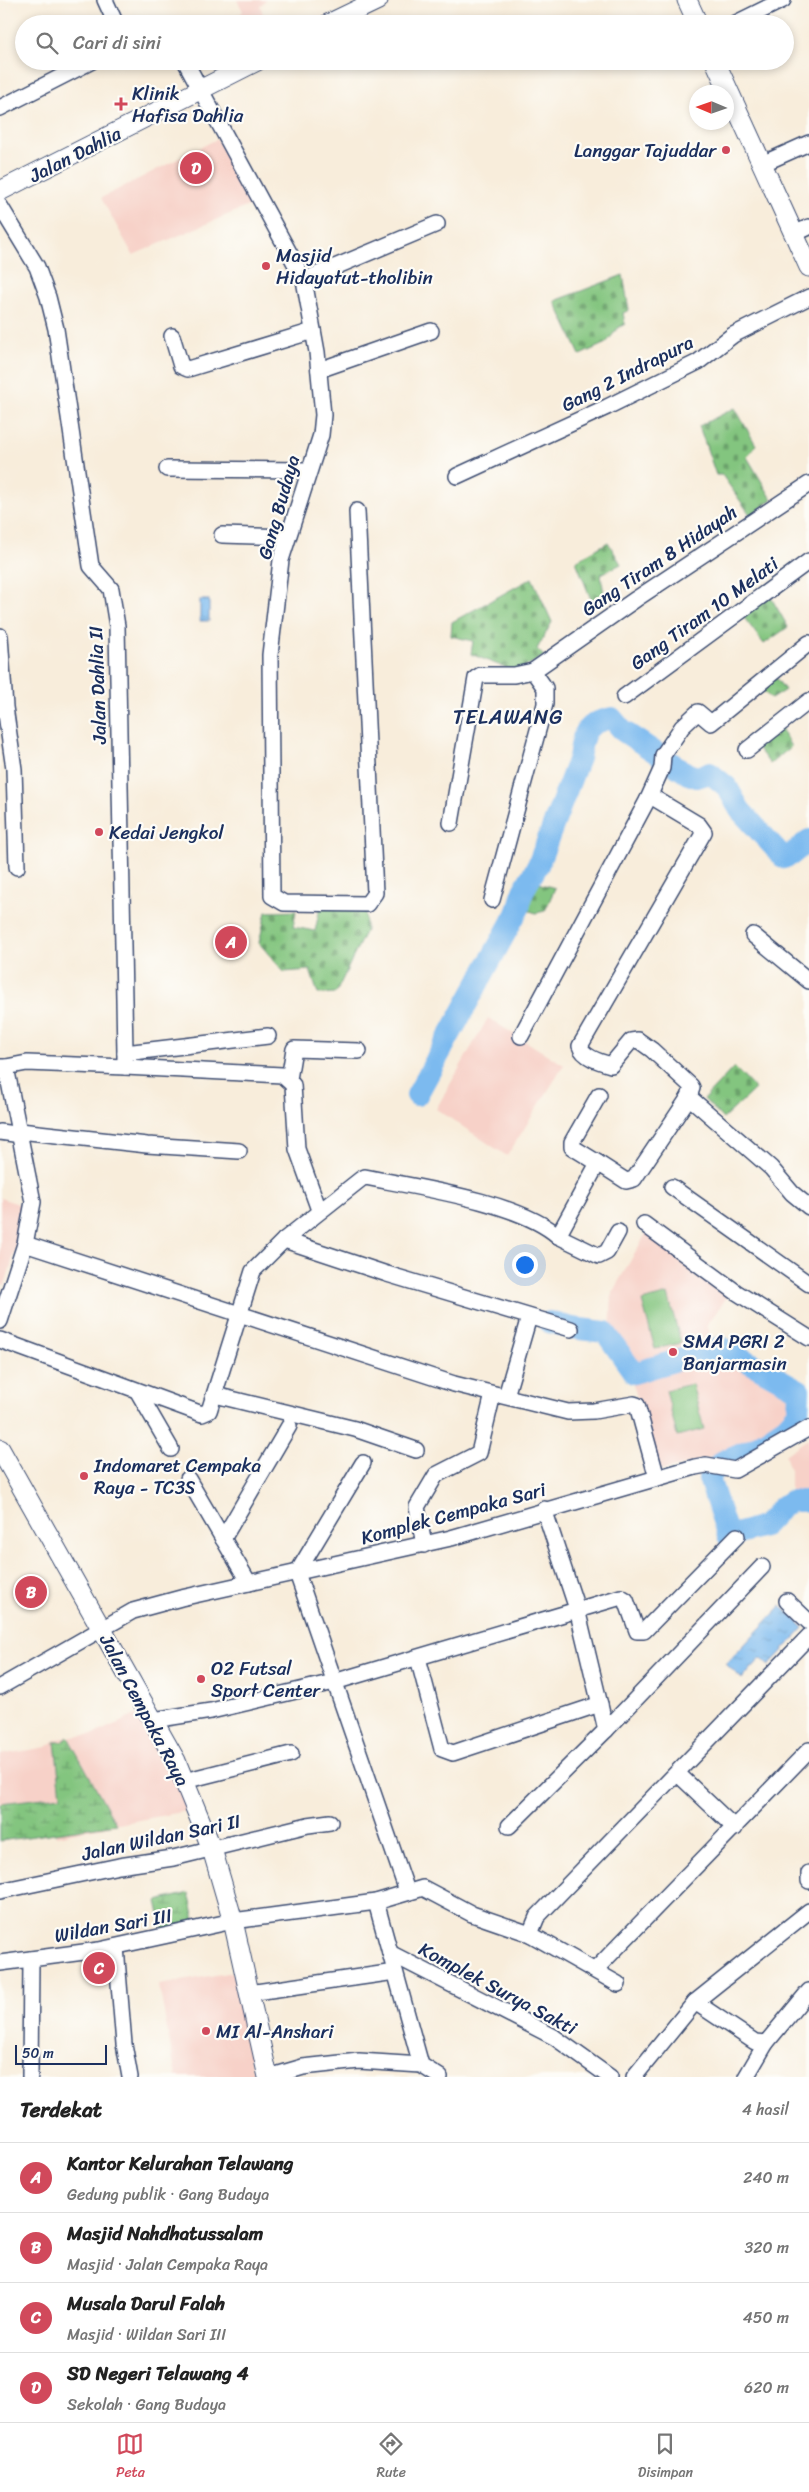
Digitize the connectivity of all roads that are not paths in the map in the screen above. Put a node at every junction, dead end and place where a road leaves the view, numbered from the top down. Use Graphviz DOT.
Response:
graph roads {
  1 [pos="105,0"];
  2 [pos="378,0"];
  3 [pos="687,0"];
  4 [pos="783,0"];
  5 [pos="112,15"];
  6 [pos="347,15"];
  7 [pos="694,15"];
  8 [pos="752,15"];
  9 [pos="74,70"];
  10 [pos="190,70"];
  11 [pos="240,70"];
  12 [pos="719,70"];
  13 [pos="200,91"];
  14 [pos="0,108"];
  15 [pos="809,143"];
  16 [pos="762,164"];
  17 [pos="0,191"];
  18 [pos="0,206"];
  19 [pos="437,224"];
  20 [pos="802,230"];
  21 [pos="809,266"];
  22 [pos="304,280"];
  23 [pos="809,297"];
  24 [pos="313,331"];
  25 [pos="431,331"];
  26 [pos="172,336"];
  27 [pos="319,370"];
  28 [pos="167,468"];
  29 [pos="309,470"];
  30 [pos="458,476"];
  31 [pos="809,484"];
  32 [pos="356,511"];
  33 [pos="222,535"];
  34 [pos="288,537"];
  35 [pos="809,561"];
  36 [pos="0,636"];
  37 [pos="809,643"];
  38 [pos="533,671"];
  39 [pos="624,697"];
  40 [pos="809,701"];
  41 [pos="747,750"];
  42 [pos="648,799"];
  43 [pos="451,822"];
  44 [pos="17,867"];
  45 [pos="492,900"];
  46 [pos="753,935"];
  47 [pos="809,981"];
  48 [pos="268,1036"];
  49 [pos="521,1036"];
  50 [pos="359,1051"];
  51 [pos="125,1060"];
  52 [pos="3,1067"];
  53 [pos="289,1079"];
  54 [pos="598,1095"];
  55 [pos="689,1097"];
  56 [pos="0,1132"];
  57 [pos="21,1133"];
  58 [pos="239,1151"];
  59 [pos="598,1163"];
  60 [pos="672,1187"];
  61 [pos="809,1207"];
  62 [pos="320,1210"];
  63 [pos="644,1224"];
  64 [pos="618,1232"];
  65 [pos="558,1236"];
  66 [pos="284,1240"];
  67 [pos="25,1244"];
  68 [pos="809,1284"];
  69 [pos="239,1316"];
  70 [pos="529,1317"];
  71 [pos="0,1321"];
  72 [pos="571,1329"];
  73 [pos="809,1338"];
  74 [pos="0,1340"];
  75 [pos="138,1392"];
  76 [pos="215,1395"];
  77 [pos="500,1395"];
  78 [pos="289,1426"];
  79 [pos="809,1428"];
  80 [pos="0,1449"];
  81 [pos="171,1449"];
  82 [pos="416,1450"];
  83 [pos="363,1463"];
  84 [pos="188,1478"];
  85 [pos="656,1478"];
  86 [pos="544,1510"];
  87 [pos="737,1536"];
  88 [pos="223,1539"];
  89 [pos="424,1545"];
  90 [pos="762,1568"];
  91 [pos="297,1573"];
  92 [pos="249,1583"];
  93 [pos="787,1601"];
  94 [pos="577,1609"];
  95 [pos="809,1622"];
  96 [pos="102,1628"];
  97 [pos="809,1636"];
  98 [pos="418,1658"];
  99 [pos="334,1682"];
  100 [pos="0,1687"];
  101 [pos="600,1704"];
  102 [pos="153,1720"];
  103 [pos="606,1730"];
  104 [pos="809,1750"];
  105 [pos="291,1754"];
  106 [pos="677,1773"];
  107 [pos="184,1781"];
  108 [pos="330,1822"];
  109 [pos="509,1826"];
  110 [pos="735,1828"];
  111 [pos="212,1848"];
  112 [pos="809,1873"];
  113 [pos="809,1882"];
  114 [pos="0,1891"];
  115 [pos="407,1891"];
  116 [pos="376,1902"];
  117 [pos="809,1911"];
  118 [pos="233,1921"];
  119 [pos="530,1934"];
  120 [pos="116,1947"];
  121 [pos="390,1953"];
  122 [pos="31,1960"];
  123 [pos="0,1963"];
  124 [pos="596,1969"];
  125 [pos="395,1972"];
  126 [pos="618,1984"];
  127 [pos="809,1991"];
  128 [pos="249,1993"];
  129 [pos="695,2002"];
  130 [pos="766,2043"];
  131 [pos="421,2065"];
  132 [pos="30,2077"];
  133 [pos="130,2077"];
  134 [pos="269,2077"];
  135 [pos="440,2077"];
  136 [pos="610,2077"];
  137 [pos="634,2077"];
  138 [pos="746,2077"];
  1 -- 5 [label="street"];
  2 -- 6 [label="street"];
  3 -- 7 [label="street"];
  4 -- 8 [label="street"];
  9 -- 14 [label="street"];
  10 -- 13 [label="street, Gang Budaya"];
  11 -- 13 [label="street, Jalan Dahlia"];
  12 -- 16 [label="street"];
  13 -- 17 [label="street, Jalan Dahlia"];
  13 -- 22 [label="street, Gang Budaya"];
  15 -- 16 [label="street"];
  16 -- 20 [label="street"];
  18 -- 51 [label="street, Jalan Dahlia II"];
  19 -- 22 [label="street"];
  20 -- 21 [label="street"];
  22 -- 24 [label="street, Gang Budaya"];
  23 -- 30 [label="street, Gang 2 Indrapura"];
  24 -- 26 [label="street"];
  24 -- 27 [label="street, Gang Budaya"];
  25 -- 27 [label="street"];
  27 -- 29 [label="street, Gang Budaya"];
  28 -- 29 [label="street"];
  29 -- 34 [label="street, Gang Budaya"];
  31 -- 38 [label="street, Gang Tiram 8 Hidayah"];
  32 -- 34 [label="street, Gang Budaya"];
  33 -- 34 [label="street"];
  35 -- 39 [label="street, Gang Tiram 10 Melati"];
  36 -- 44 [label="street"];
  37 -- 42 [label="street"];
  38 -- 43 [label="street"];
  38 -- 45 [label="street"];
  40 -- 41 [label="street"];
  42 -- 49 [label="street"];
  42 -- 55 [label="street"];
  46 -- 47 [label="street"];
  48 -- 51 [label="street"];
  50 -- 53 [label="street"];
  51 -- 52 [label="street"];
  51 -- 53 [label="street"];
  52 -- 57 [label="street"];
  53 -- 62 [label="street"];
  54 -- 59 [label="street"];
  55 -- 59 [label="street"];
  55 -- 61 [label="street"];
  56 -- 57 [label="street"];
  57 -- 58 [label="street"];
  57 -- 67 [label="street"];
  59 -- 65 [label="street"];
  60 -- 68 [label="street"];
  62 -- 65 [label="street"];
  62 -- 66 [label="street"];
  63 -- 73 [label="street"];
  64 -- 65 [label="street"];
  66 -- 69 [label="street"];
  66 -- 70 [label="street"];
  67 -- 69 [label="street"];
  67 -- 71 [label="street"];
  69 -- 76 [label="street"];
  69 -- 77 [label="street"];
  70 -- 72 [label="street"];
  70 -- 77 [label="street"];
  74 -- 75 [label="street"];
  75 -- 76 [label="street"];
  75 -- 81 [label="street"];
  76 -- 82 [label="street"];
  77 -- 85 [label="street"];
  77 -- 89 [label="street"];
  78 -- 88 [label="street"];
  79 -- 85 [label="street, Komplek Cempaka Sari"];
  80 -- 96 [label="street, Jalan Cempaka Raya"];
  83 -- 91 [label="street"];
  84 -- 88 [label="street"];
  85 -- 86 [label="street, Komplek Cempaka Sari"];
  86 -- 89 [label="street, Komplek Cempaka Sari"];
  86 -- 94 [label="street"];
  87 -- 94 [label="street"];
  88 -- 92 [label="street"];
  89 -- 91 [label="street, Komplek Cempaka Sari"];
  90 -- 103 [label="street"];
  91 -- 92 [label="street, Komplek Cempaka Sari"];
  91 -- 99 [label="street"];
  92 -- 96 [label="street, Komplek Cempaka Sari"];
  93 -- 95 [label="street"];
  94 -- 98 [label="street"];
  94 -- 101 [label="street"];
  96 -- 100 [label="street, Komplek Cempaka Sari"];
  96 -- 102 [label="street, Jalan Cempaka Raya"];
  97 -- 106 [label="street"];
  98 -- 99 [label="street"];
  98 -- 101 [label="street"];
  99 -- 102 [label="street"];
  99 -- 115 [label="street"];
  101 -- 103 [label="street"];
  102 -- 107 [label="street, Jalan Cempaka Raya"];
  103 -- 109 [label="street"];
  104 -- 110 [label="street"];
  105 -- 107 [label="street"];
  106 -- 110 [label="street"];
  106 -- 119 [label="street"];
  107 -- 111 [label="street, Jalan Cempaka Raya"];
  108 -- 111 [label="street, Jalan Wildan Sari II"];
  110 -- 124 [label="street"];
  111 -- 114 [label="street, Jalan Wildan Sari II"];
  111 -- 118 [label="street, Jalan Cempaka Raya"];
  112 -- 113 [label="street"];
  115 -- 116 [label="street, Wildan Sari III"];
  115 -- 119 [label="street"];
  116 -- 118 [label="street, Wildan Sari III"];
  116 -- 121 [label="street"];
  117 -- 129 [label="street"];
  118 -- 120 [label="street, Wildan Sari III"];
  118 -- 128 [label="street, Jalan Cempaka Raya"];
  119 -- 124 [label="street"];
  120 -- 122 [label="street, Wildan Sari III"];
  120 -- 133 [label="street"];
  121 -- 125 [label="street"];
  121 -- 136 [label="street, Komplek Surya Sakti"];
  122 -- 123 [label="street, Wildan Sari III"];
  122 -- 132 [label="street"];
  124 -- 126 [label="street"];
  125 -- 128 [label="street"];
  125 -- 131 [label="street"];
  127 -- 130 [label="street"];
  128 -- 134 [label="street, Jalan Cempaka Raya"];
  129 -- 130 [label="street"];
  129 -- 137 [label="street"];
  130 -- 138 [label="street"];
  131 -- 134 [label="street"];
  131 -- 135 [label="street"];
}
